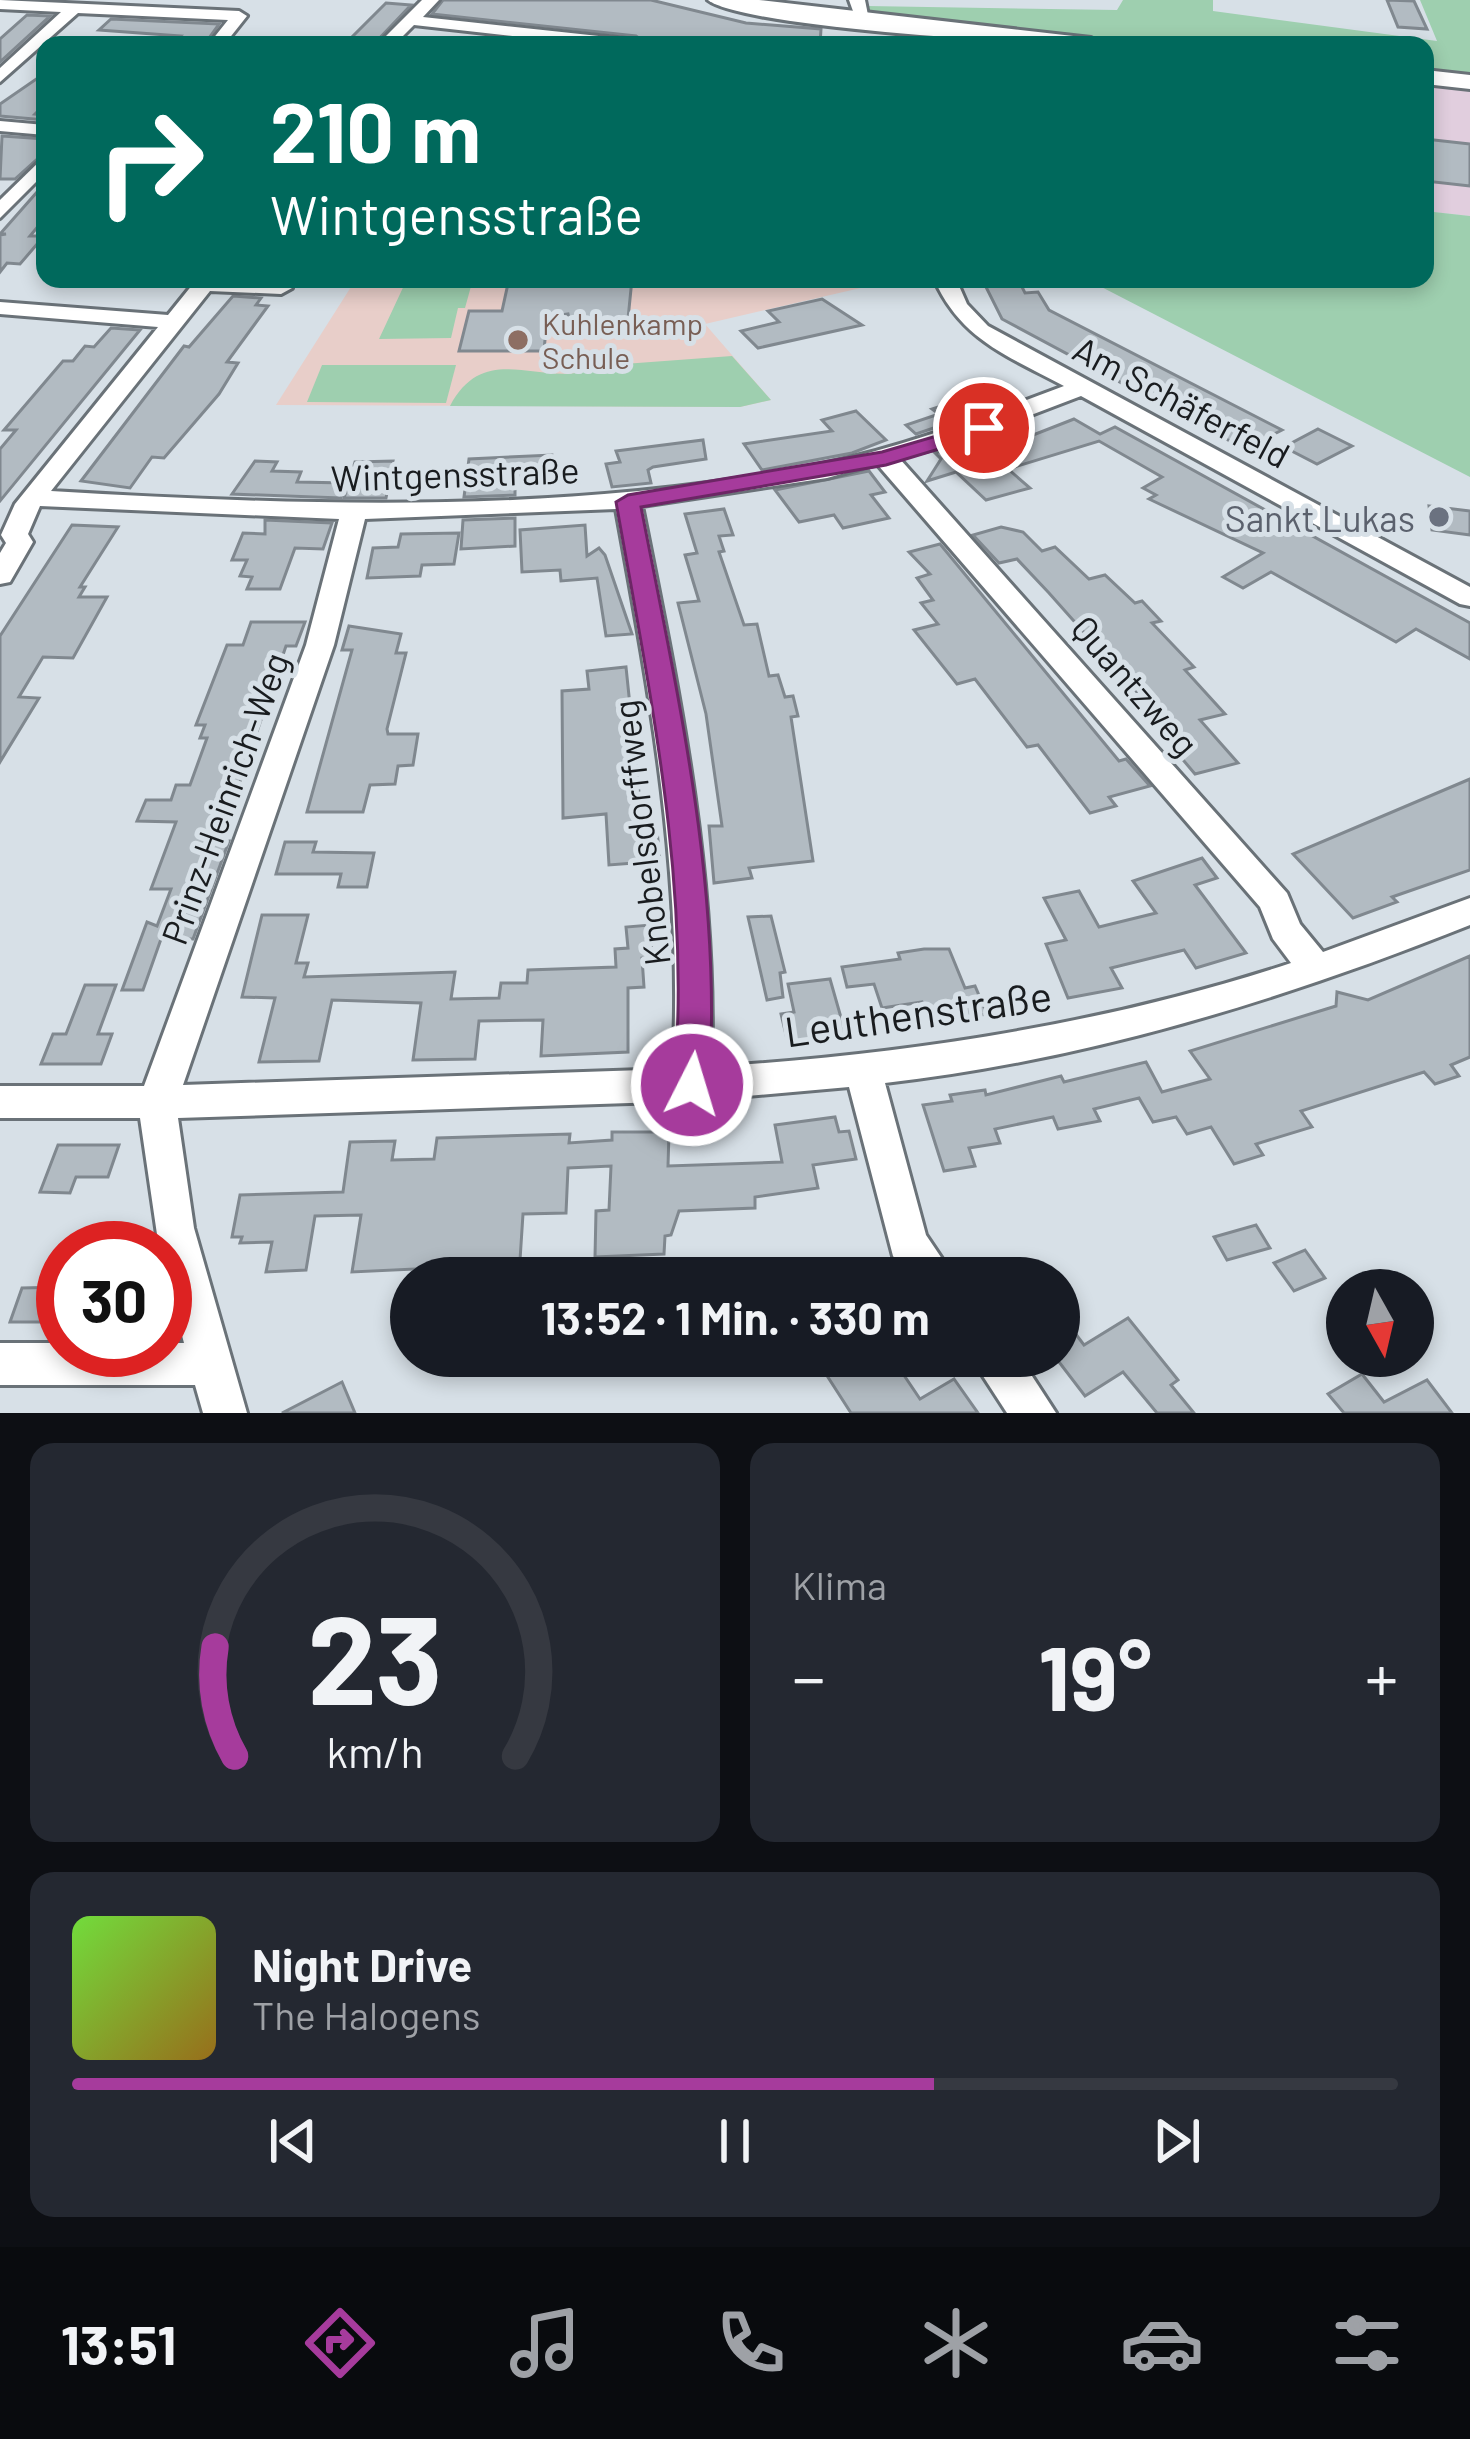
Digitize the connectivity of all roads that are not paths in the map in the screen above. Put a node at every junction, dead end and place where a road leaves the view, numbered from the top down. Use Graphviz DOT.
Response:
graph roads {
  1 [pos="430,0"];
  2 [pos="719,0"];
  3 [pos="0,4"];
  4 [pos="76,5"];
  5 [pos="861,11"];
  6 [pos="410,20"];
  7 [pos="43,36"];
  8 [pos="224,36"];
  9 [pos="394,36"];
  10 [pos="555,36"];
  11 [pos="962,36"];
  12 [pos="36,43"];
  13 [pos="0,77"];
  14 [pos="1434,78"];
  15 [pos="1470,82"];
  16 [pos="0,126"];
  17 [pos="36,129"];
  18 [pos="36,172"];
  19 [pos="0,212"];
  20 [pos="201,288"];
  21 [pos="949,288"];
  22 [pos="0,308"];
  23 [pos="172,322"];
  24 [pos="1080,388"];
  25 [pos="886,459"];
  26 [pos="32,498"];
  27 [pos="628,502"];
  28 [pos="353,515"];
  29 [pos="7,535"];
  30 [pos="0,576"];
  31 [pos="1470,598"];
  32 [pos="1470,911"];
  33 [pos="1317,969"];
  34 [pos="863,1070"];
  35 [pos="692,1085"];
  36 [pos="0,1102"];
  37 [pos="157,1104"];
  38 [pos="918,1257"];
  39 [pos="0,1364"];
  40 [pos="208,1364"];
  41 [pos="1007,1377"];
  42 [pos="225,1413"];
  43 [pos="1034,1413"];
  1 -- 6 [label="street"];
  2 -- 5 [label="main road"];
  3 -- 4 [label="street"];
  4 -- 7 [label="street"];
  4 -- 8 [label="street"];
  5 -- 11 [label="main road"];
  6 -- 9 [label="street"];
  6 -- 10 [label="street"];
  12 -- 13 [label="street"];
  14 -- 15 [label="main road"];
  16 -- 17 [label="street"];
  18 -- 19 [label="street"];
  20 -- 23 [label="street"];
  21 -- 24 [label="street, Am Schäferfeld"];
  22 -- 23 [label="street"];
  23 -- 26 [label="street"];
  24 -- 25 [label="street, Wintgensstraße"];
  24 -- 31 [label="street, Am Schäferfeld"];
  25 -- 27 [label="street, Wintgensstraße"];
  25 -- 33 [label="street, Quantzweg"];
  26 -- 28 [label="street, Wintgensstraße"];
  26 -- 29 [label="street"];
  27 -- 28 [label="street, Wintgensstraße"];
  27 -- 35 [label="street, Knobelsdorffweg"];
  28 -- 37 [label="street, Prinz-Heinrich-Weg"];
  29 -- 30 [label="street"];
  32 -- 33 [label="street, Leuthenstraße"];
  33 -- 34 [label="street, Leuthenstraße"];
  34 -- 35 [label="street, Leuthenstraße"];
  34 -- 38 [label="street"];
  35 -- 37 [label="street, Leuthenstraße"];
  36 -- 37 [label="street, Leuthenstraße"];
  37 -- 40 [label="street"];
  39 -- 40 [label="street"];
  40 -- 42 [label="street"];
  41 -- 43 [label="street"];
}
